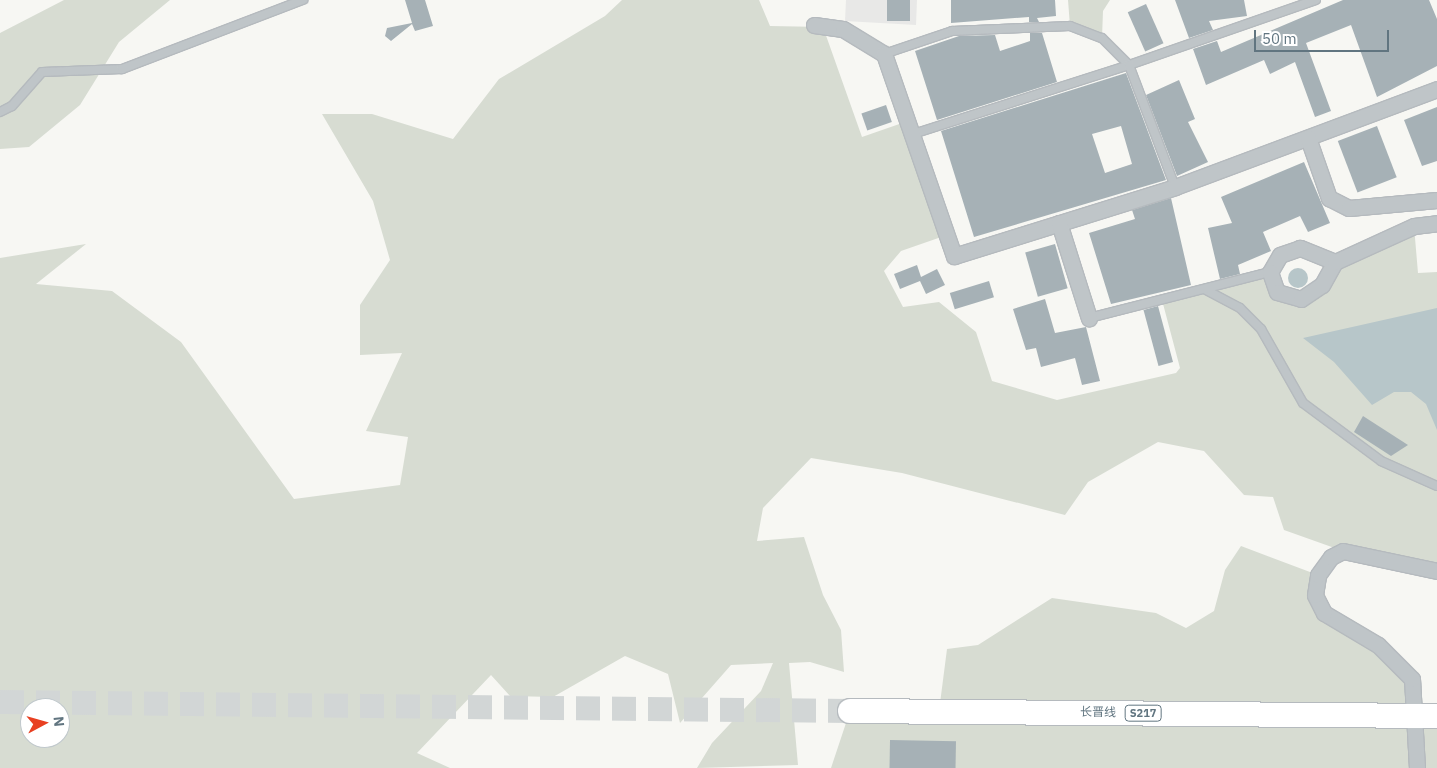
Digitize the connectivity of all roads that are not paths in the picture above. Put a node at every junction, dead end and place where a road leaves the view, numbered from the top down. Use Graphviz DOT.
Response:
graph roads {
  1 [pos="303,0"];
  2 [pos="1316,0"];
  3 [pos="814,25"];
  4 [pos="884,54"];
  5 [pos="1128,65"];
  6 [pos="1437,89"];
  7 [pos="0,112"];
  8 [pos="913,134"];
  9 [pos="1308,138"];
  10 [pos="1175,187"];
  11 [pos="1437,200"];
  12 [pos="1060,223"];
  13 [pos="1437,224"];
  14 [pos="1335,262"];
  15 [pos="1270,272"];
  16 [pos="1206,290"];
  17 [pos="1089,318"];
  18 [pos="1437,486"];
  19 [pos="1437,571"];
  20 [pos="850,711"];
  21 [pos="1427,716"];
  22 [pos="1417,768"];
  1 -- 7 [label="lane"];
  2 -- 5 [label="lane"];
  3 -- 4 [label="street"];
  4 -- 5 [label="lane"];
  4 -- 8 [label="street"];
  5 -- 8 [label="lane"];
  5 -- 10 [label="lane"];
  6 -- 9 [label="street"];
  8 -- 12 [label="street"];
  9 -- 10 [label="street"];
  9 -- 11 [label="street"];
  10 -- 12 [label="street"];
  12 -- 17 [label="street"];
  13 -- 14 [label="street"];
  14 -- 15 [label="street"];
  14 -- 15 [label="street"];
  15 -- 16 [label="lane"];
  16 -- 17 [label="lane"];
  16 -- 18 [label="lane"];
  19 -- 21 [label="street"];
  20 -- 21 [label="main road, 长晋线 / S217"];
  21 -- 22 [label="street"];
}
